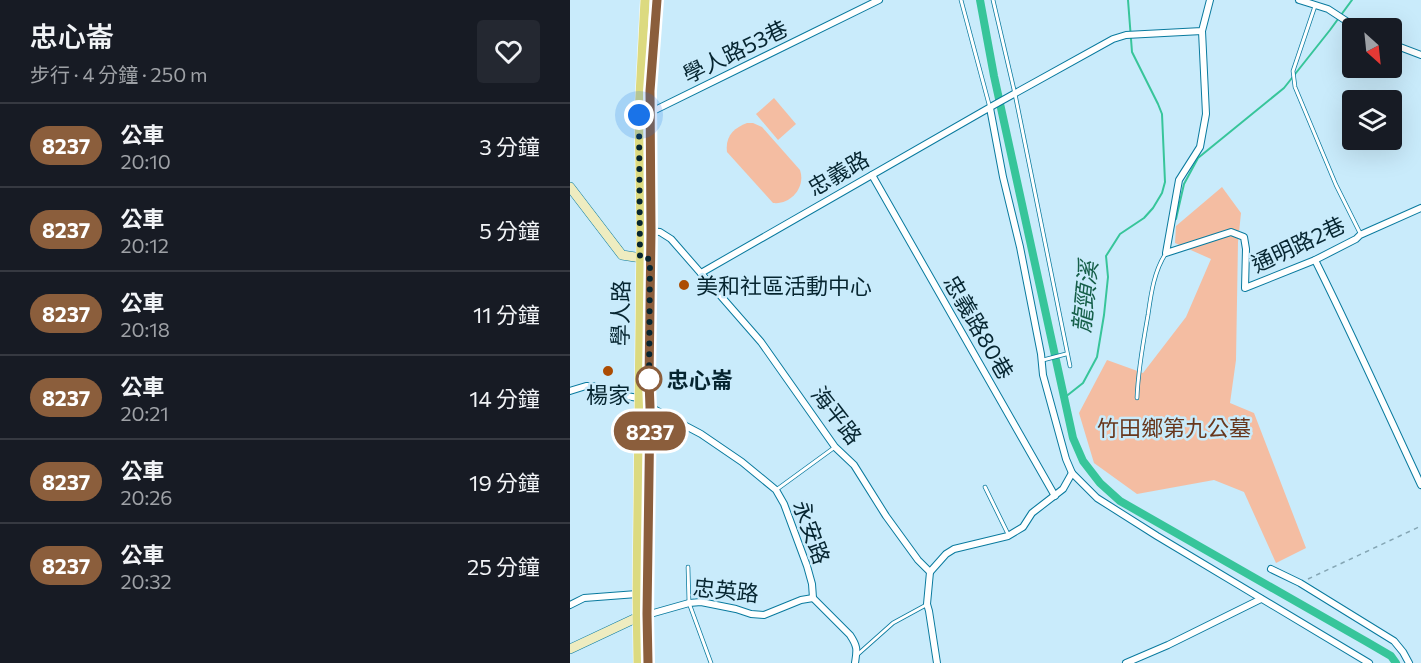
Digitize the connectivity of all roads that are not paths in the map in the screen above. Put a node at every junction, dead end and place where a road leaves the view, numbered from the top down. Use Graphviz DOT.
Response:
graph roads {
  1 [pos="645,0"];
  2 [pos="657,0"];
  3 [pos="879,0"];
  4 [pos="961,0"];
  5 [pos="993,0"];
  6 [pos="1210,0"];
  7 [pos="1302,0"];
  8 [pos="1316,5"];
  9 [pos="1342,18"];
  10 [pos="1202,31"];
  11 [pos="1402,48"];
  12 [pos="1421,48"];
  13 [pos="1412,52"];
  14 [pos="1421,55"];
  15 [pos="1013,95"];
  16 [pos="992,106"];
  17 [pos="644,114"];
  18 [pos="872,175"];
  19 [pos="570,187"];
  20 [pos="1421,208"];
  21 [pos="640,231"];
  22 [pos="651,231"];
  23 [pos="1360,235"];
  24 [pos="1166,253"];
  25 [pos="645,259"];
  26 [pos="1315,260"];
  27 [pos="701,273"];
  28 [pos="1067,354"];
  29 [pos="1041,360"];
  30 [pos="1070,366"];
  31 [pos="570,391"];
  32 [pos="638,398"];
  33 [pos="1137,398"];
  34 [pos="650,407"];
  35 [pos="835,447"];
  36 [pos="1072,473"];
  37 [pos="1421,484"];
  38 [pos="985,487"];
  39 [pos="776,490"];
  40 [pos="1055,496"];
  41 [pos="1008,536"];
  42 [pos="688,567"];
  43 [pos="1271,569"];
  44 [pos="930,572"];
  45 [pos="637,594"];
  46 [pos="813,598"];
  47 [pos="1261,599"];
  48 [pos="689,603"];
  49 [pos="927,604"];
  50 [pos="570,605"];
  51 [pos="647,614"];
  52 [pos="636,618"];
  53 [pos="570,649"];
  54 [pos="857,655"];
  55 [pos="638,663"];
  56 [pos="648,663"];
  57 [pos="711,663"];
  58 [pos="855,663"];
  59 [pos="937,663"];
  60 [pos="1126,663"];
  61 [pos="1370,663"];
  62 [pos="1409,663"];
  1 -- 17 [label="main road, 學人路"];
  2 -- 17 [label="main road, 學人路"];
  3 -- 17 [label="street, 學人路53巷"];
  4 -- 16 [label="lane"];
  5 -- 15 [label="lane"];
  6 -- 10 [label="street"];
  7 -- 8 [label="street"];
  8 -- 9 [label="street"];
  8 -- 23 [label="lane"];
  10 -- 15 [label="street, 忠義路"];
  10 -- 24 [label="street"];
  11 -- 13 [label="street"];
  12 -- 13 [label="street"];
  13 -- 14 [label="street"];
  15 -- 16 [label="street, 忠義路"];
  15 -- 28 [label="lane"];
  16 -- 18 [label="street, 忠義路"];
  16 -- 29 [label="street"];
  17 -- 21 [label="main road, 學人路"];
  17 -- 22 [label="main road, 學人路"];
  18 -- 27 [label="street, 忠義路"];
  18 -- 40 [label="street, 忠義路80巷"];
  19 -- 25 [label="main road"];
  20 -- 23 [label="street, 通明路2巷"];
  21 -- 22 [label="street, 海平路"];
  21 -- 25 [label="main road, 學人路"];
  22 -- 25 [label="main road, 學人路"];
  22 -- 27 [label="street, 海平路"];
  23 -- 26 [label="street, 通明路2巷"];
  24 -- 26 [label="street, 通明路2巷"];
  24 -- 33 [label="lane"];
  25 -- 32 [label="main road, 學人路"];
  25 -- 34 [label="main road, 學人路"];
  26 -- 37 [label="street"];
  27 -- 35 [label="street, 海平路"];
  28 -- 29 [label="lane"];
  28 -- 30 [label="lane"];
  29 -- 36 [label="street"];
  31 -- 32 [label="street"];
  32 -- 34 [label="street, 永安路"];
  32 -- 45 [label="main road, 學人路"];
  34 -- 39 [label="street, 永安路"];
  34 -- 51 [label="main road, 學人路"];
  35 -- 39 [label="lane"];
  35 -- 44 [label="street, 海平路"];
  36 -- 40 [label="street"];
  36 -- 47 [label="street"];
  38 -- 41 [label="lane"];
  39 -- 46 [label="street, 永安路"];
  40 -- 41 [label="street"];
  41 -- 44 [label="street"];
  42 -- 48 [label="lane"];
  43 -- 62 [label="street"];
  44 -- 49 [label="street"];
  45 -- 50 [label="street"];
  45 -- 52 [label="main road, 學人路"];
  46 -- 48 [label="street, 忠英路"];
  46 -- 54 [label="street, 永安路"];
  47 -- 60 [label="street"];
  47 -- 61 [label="street"];
  48 -- 51 [label="street, 忠英路"];
  48 -- 57 [label="lane"];
  49 -- 54 [label="lane"];
  49 -- 59 [label="street"];
  51 -- 52 [label="street, 忠英路"];
  51 -- 56 [label="main road, 學人路"];
  52 -- 53 [label="main road, 忠英路"];
  52 -- 55 [label="main road, 學人路"];
  54 -- 58 [label="street"];
}
